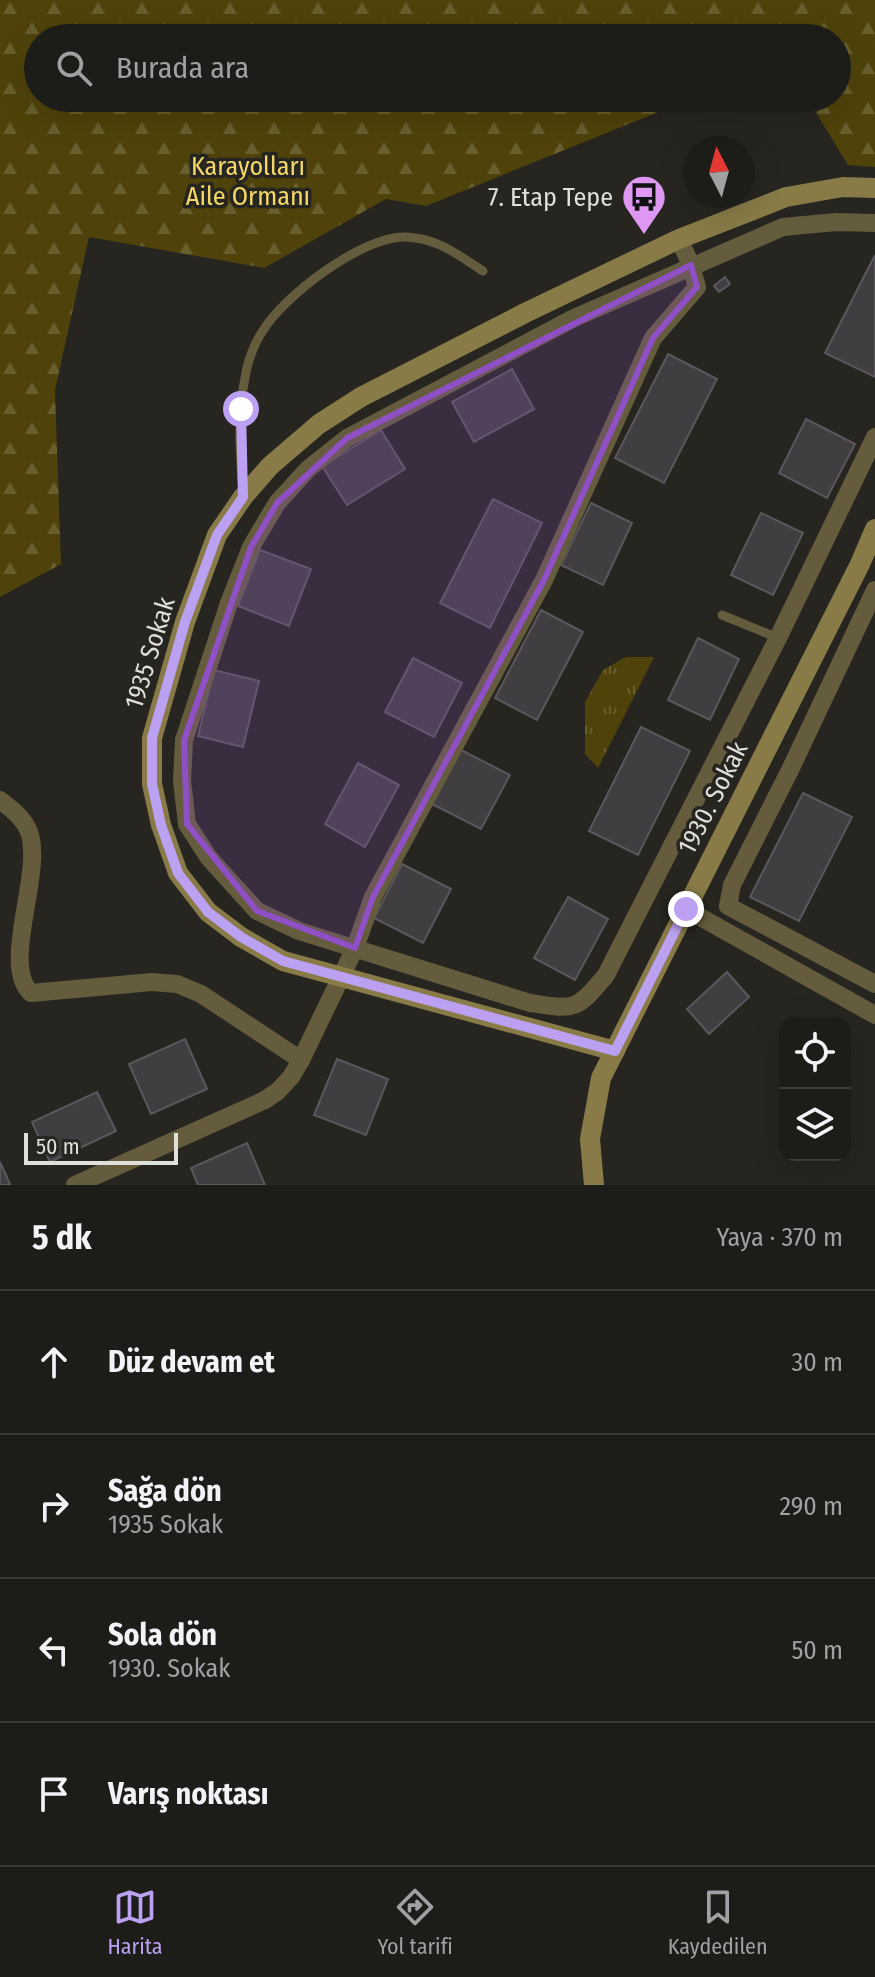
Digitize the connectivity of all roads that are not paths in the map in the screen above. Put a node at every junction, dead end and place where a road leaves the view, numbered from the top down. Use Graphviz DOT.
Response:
graph roads {
  1 [pos="875,188"];
  2 [pos="875,223"];
  3 [pos="679,239"];
  4 [pos="691,265"];
  5 [pos="483,271"];
  6 [pos="875,437"];
  7 [pos="243,497"];
  8 [pos="875,529"];
  9 [pos="875,590"];
  10 [pos="722,615"];
  11 [pos="778,638"];
  12 [pos="182,781"];
  13 [pos="152,784"];
  14 [pos="0,800"];
  15 [pos="686,909"];
  16 [pos="355,948"];
  17 [pos="341,977"];
  18 [pos="875,984"];
  19 [pos="873,1010"];
  20 [pos="615,1051"];
  21 [pos="301,1060"];
  22 [pos="75,1185"];
  23 [pos="594,1185"];
  1 -- 3 [label="street, 1935 Sokak"];
  2 -- 4 [label="street"];
  3 -- 4 [label="street"];
  3 -- 7 [label="street, 1935 Sokak"];
  4 -- 12 [label="street"];
  4 -- 16 [label="street"];
  5 -- 7 [label="lane"];
  6 -- 11 [label="street"];
  7 -- 13 [label="street, 1935 Sokak"];
  8 -- 15 [label="street, 1930. Sokak"];
  9 -- 18 [label="street"];
  10 -- 11 [label="lane"];
  11 -- 16 [label="street"];
  12 -- 13 [label="street"];
  12 -- 16 [label="street"];
  13 -- 17 [label="street, 1935 Sokak"];
  14 -- 21 [label="street"];
  15 -- 19 [label="street"];
  15 -- 20 [label="street, 1930. Sokak"];
  16 -- 17 [label="street"];
  17 -- 20 [label="street, 1935 Sokak"];
  17 -- 21 [label="street"];
  20 -- 23 [label="street, 1930. Sokak"];
  21 -- 22 [label="street"];
}
